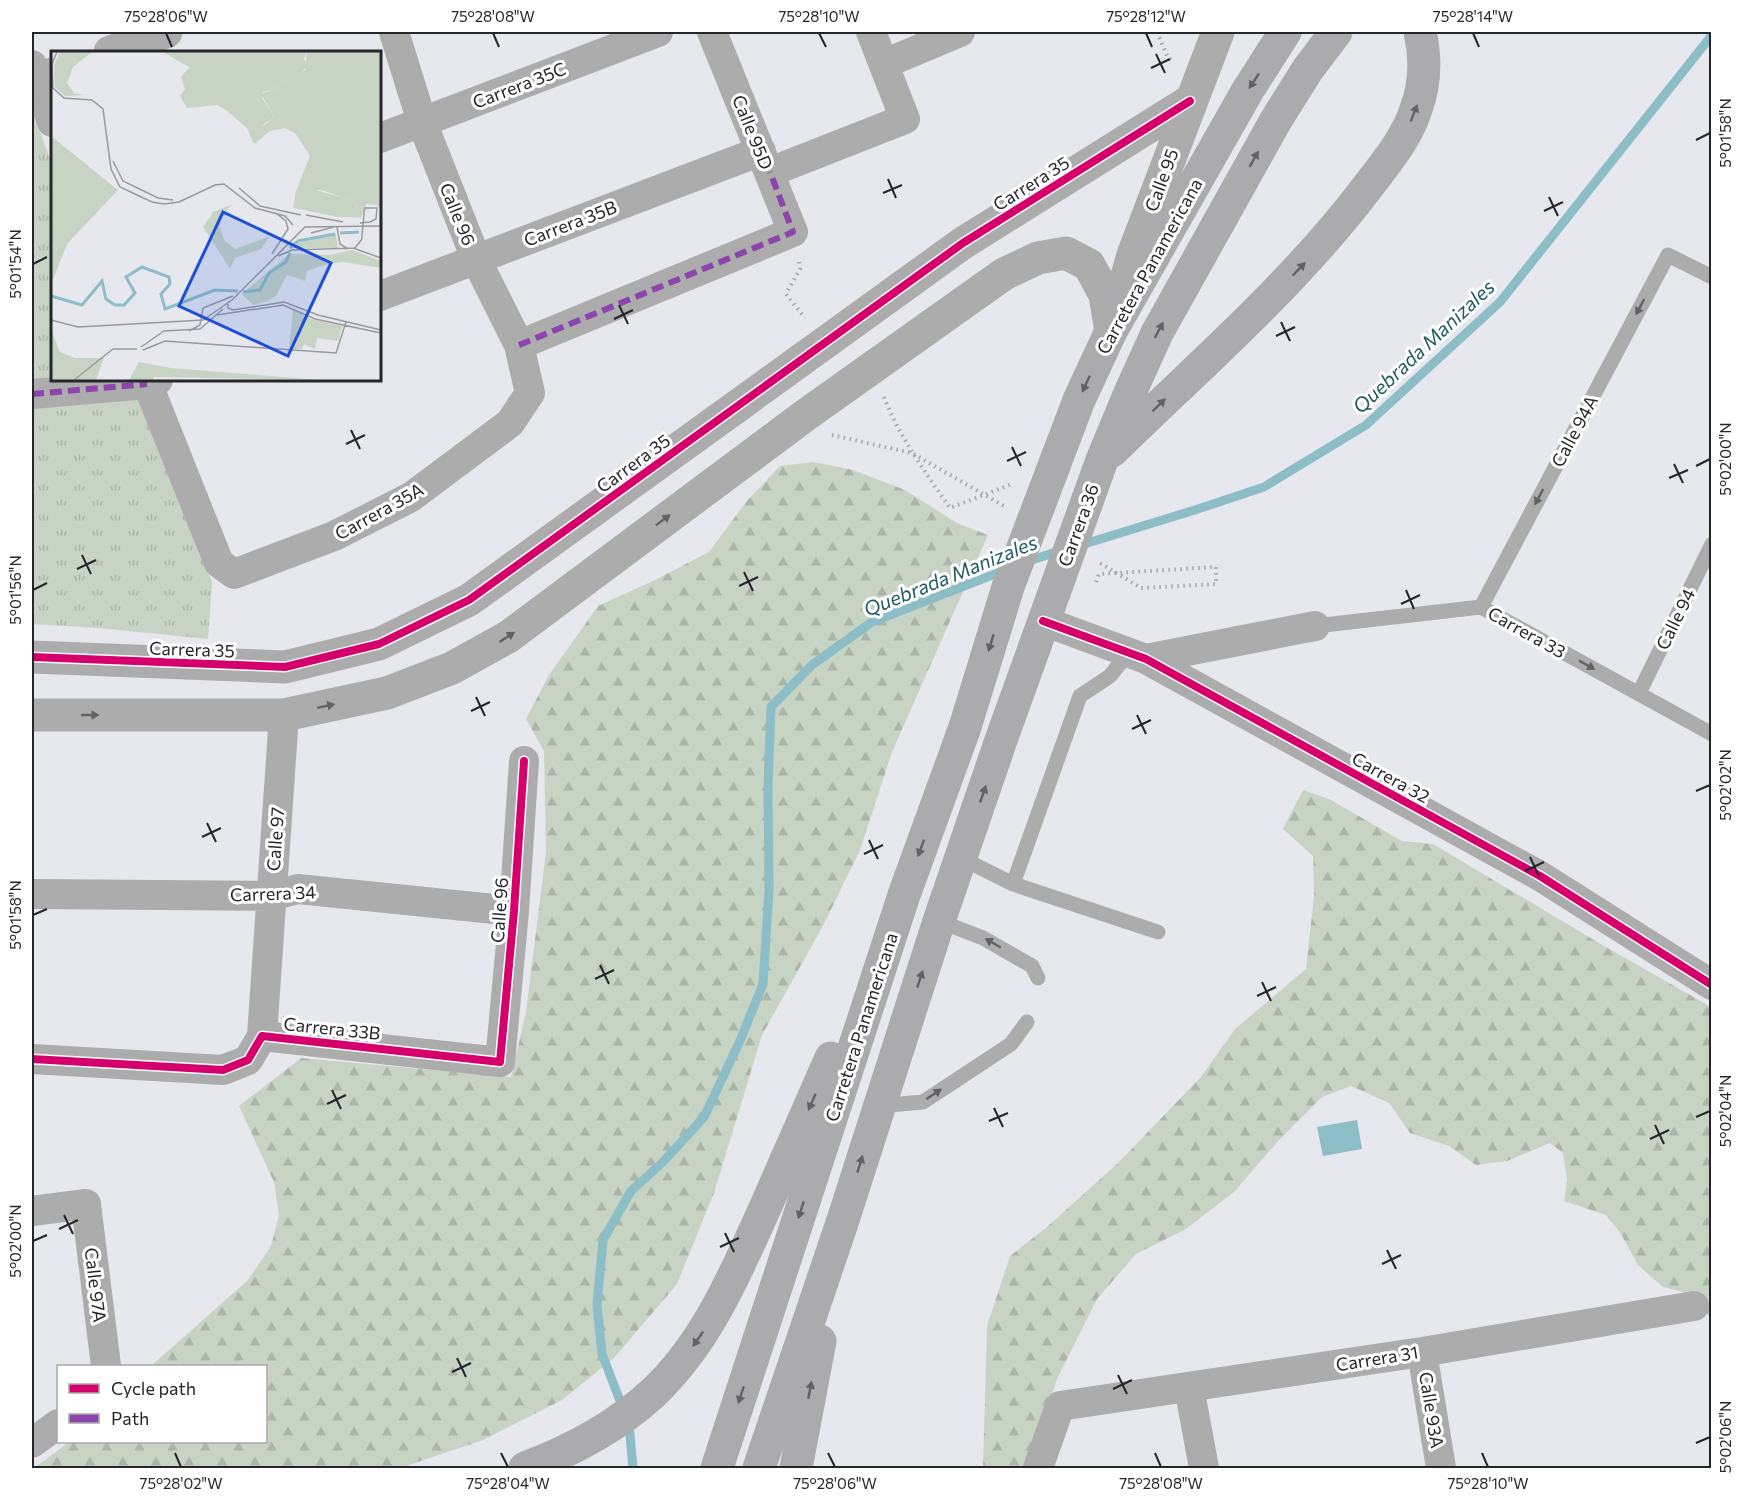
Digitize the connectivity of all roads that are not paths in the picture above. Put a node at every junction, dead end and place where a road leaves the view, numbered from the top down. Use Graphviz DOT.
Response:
graph roads {
  1 [pos="166,32"];
  2 [pos="394,32"];
  3 [pos="658,32"];
  4 [pos="712,32"];
  5 [pos="871,32"];
  6 [pos="960,32"];
  7 [pos="1218,32"];
  8 [pos="1286,32"];
  9 [pos="1336,32"];
  10 [pos="1420,32"];
  11 [pos="113,51"];
  12 [pos="884,64"];
  13 [pos="38,75"];
  14 [pos="1190,101"];
  15 [pos="51,120"];
  16 [pos="422,122"];
  17 [pos="381,138"];
  18 [pos="766,162"];
  19 [pos="476,259"];
  20 [pos="1712,277"];
  21 [pos="381,296"];
  22 [pos="1111,331"];
  23 [pos="519,345"];
  24 [pos="151,381"];
  25 [pos="530,393"];
  26 [pos="32,394"];
  27 [pos="1102,460"];
  28 [pos="1712,544"];
  29 [pos="1480,606"];
  30 [pos="1044,621"];
  31 [pos="1315,626"];
  32 [pos="1138,656"];
  33 [pos="32,657"];
  34 [pos="1639,693"];
  35 [pos="32,715"];
  36 [pos="284,715"];
  37 [pos="1712,734"];
  38 [pos="524,761"];
  39 [pos="961,858"];
  40 [pos="1013,884"];
  41 [pos="32,894"];
  42 [pos="904,895"];
  43 [pos="271,896"];
  44 [pos="514,911"];
  45 [pos="939,921"];
  46 [pos="1158,932"];
  47 [pos="1038,978"];
  48 [pos="1712,985"];
  49 [pos="1027,1022"];
  50 [pos="262,1036"];
  51 [pos="32,1059"];
  52 [pos="500,1062"];
  53 [pos="878,1106"];
  54 [pos="32,1211"];
  55 [pos="843,1220"];
  56 [pos="1694,1306"];
  57 [pos="1422,1352"];
  58 [pos="106,1365"];
  59 [pos="1190,1387"];
  60 [pos="57,1425"];
  61 [pos="32,1443"];
  62 [pos="529,1467"];
  63 [pos="717,1468"];
  64 [pos="759,1468"];
  65 [pos="795,1468"];
  66 [pos="1038,1468"];
  67 [pos="1204,1468"];
  68 [pos="1441,1468"];
  1 -- 11 [label="street"];
  2 -- 16 [label="street, Calle 96"];
  3 -- 16 [label="street, Carrera 35C"];
  4 -- 18 [label="street, Calle 95D"];
  5 -- 12 [label="street"];
  6 -- 12 [label="street"];
  7 -- 14 [label="street, Calle 95"];
  8 -- 22 [label="highway, Carretera Panamericana, one-way"];
  27 -- 9 [label="highway, one-way"];
  27 -- 10 [label="highway, one-way"];
  12 -- 18 [label="street, Carrera 35B"];
  13 -- 15 [label="street"];
  14 -- 22 [label="street, Calle 95"];
  14 -- 33 [label="street, Carrera 35"];
  16 -- 17 [label="street, Carrera 35C"];
  16 -- 19 [label="street, Calle 96"];
  18 -- 19 [label="street, Carrera 35B"];
  18 -- 23 [label="street, Calle 95D"];
  19 -- 21 [label="street, Carrera 35B"];
  19 -- 23 [label="street, Calle 96"];
  20 -- 29 [label="lane, Calle 94A, one-way"];
  36 -- 22 [label="street, one-way"];
  22 -- 42 [label="highway, Carretera Panamericana, one-way"];
  23 -- 25 [label="street, Calle 96"];
  24 -- 25 [label="street, Carrera 35A"];
  24 -- 26 [label="street"];
  27 -- 30 [label="highway, Carrera 36"];
  28 -- 34 [label="lane, Calle 94"];
  29 -- 31 [label="lane, Carrera 33"];
  29 -- 34 [label="lane, Carrera 33, one-way"];
  30 -- 32 [label="street, Carrera 32"];
  39 -- 30 [label="highway, one-way"];
  31 -- 32 [label="street, Carrera 33"];
  32 -- 40 [label="lane"];
  32 -- 48 [label="street, Carrera 32"];
  34 -- 37 [label="lane, Carrera 33"];
  35 -- 36 [label="street, one-way"];
  36 -- 43 [label="street, Calle 97"];
  38 -- 44 [label="street, Calle 96"];
  39 -- 40 [label="lane"];
  39 -- 45 [label="highway"];
  40 -- 46 [label="lane"];
  41 -- 43 [label="street, Carrera 34"];
  42 -- 62 [label="highway, one-way"];
  42 -- 63 [label="highway, Carretera Panamericana, one-way"];
  43 -- 44 [label="street, Carrera 34"];
  43 -- 50 [label="street, Calle 97"];
  44 -- 52 [label="street, Calle 96"];
  47 -- 45 [label="lane, one-way"];
  53 -- 45 [label="highway, one-way"];
  53 -- 49 [label="lane, one-way"];
  50 -- 51 [label="street, Carrera 33B"];
  50 -- 52 [label="street, Carrera 33B"];
  55 -- 53 [label="highway, one-way"];
  54 -- 58 [label="street, Calle 97A"];
  55 -- 64 [label="highway"];
  65 -- 55 [label="highway, one-way"];
  56 -- 57 [label="street, Carrera 31"];
  57 -- 59 [label="street, Carrera 31"];
  57 -- 68 [label="street, Calle 93A"];
  59 -- 66 [label="street, Carrera 31"];
  59 -- 67 [label="street"];
  60 -- 61 [label="street"];
}
